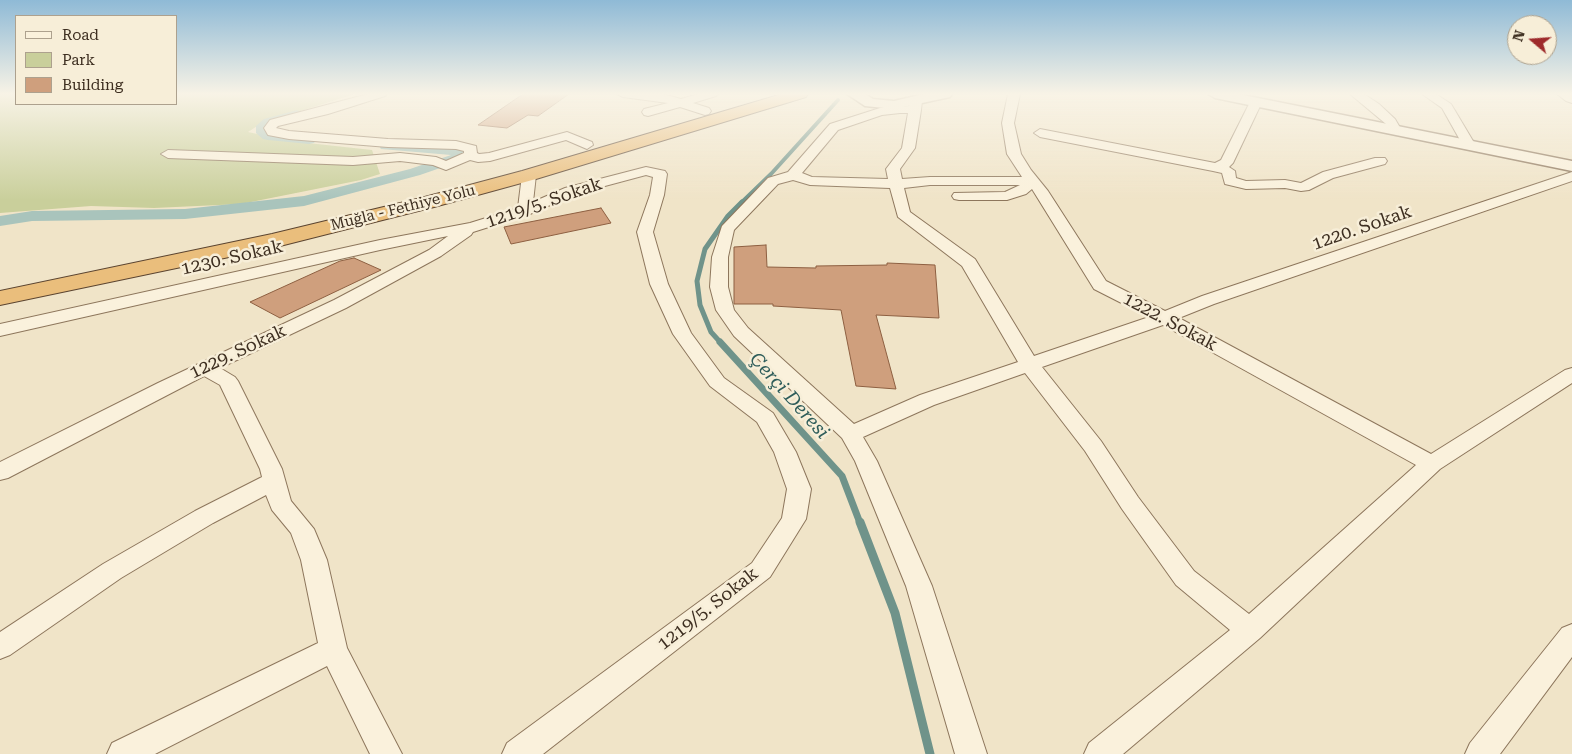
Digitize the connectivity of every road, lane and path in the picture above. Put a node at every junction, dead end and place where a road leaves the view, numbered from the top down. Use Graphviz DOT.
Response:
graph roads {
  1 [pos="271,129"];
  2 [pos="634,129"];
  3 [pos="683,129"];
  4 [pos="832,129"];
  5 [pos="911,129"];
  6 [pos="1009,129"];
  7 [pos="1243,129"];
  8 [pos="1387,129"];
  9 [pos="1460,129"];
  10 [pos="1396,131"];
  11 [pos="1040,133"];
  12 [pos="587,146"];
  13 [pos="1470,146"];
  14 [pos="168,154"];
  15 [pos="470,156"];
  16 [pos="1380,161"];
  17 [pos="1216,166"];
  18 [pos="1572,166"];
  19 [pos="950,174"];
  20 [pos="530,175"];
  21 [pos="793,175"];
  22 [pos="1029,176"];
  23 [pos="1572,176"];
  24 [pos="896,184"];
  25 [pos="959,196"];
  26 [pos="526,211"];
  27 [pos="473,227"];
  28 [pos="0,283"];
  29 [pos="0,298"];
  30 [pos="1164,318"];
  31 [pos="0,330"];
  32 [pos="1029,364"];
  33 [pos="205,368"];
  34 [pos="1572,374"];
  35 [pos="851,434"];
  36 [pos="1432,464"];
  37 [pos="0,472"];
  38 [pos="274,482"];
  39 [pos="1250,630"];
  40 [pos="1572,636"];
  41 [pos="0,647"];
  42 [pos="333,649"];
  43 [pos="123,754"];
  44 [pos="386,754"];
  45 [pos="518,754"];
  46 [pos="971,754"];
  47 [pos="1100,754"];
  48 [pos="1481,754"];
  1 -- 15 [label="street"];
  2 -- 12 [label="highway, Muğla - Fethiye Yolu"];
  3 -- 20 [label="highway, Muğla - Fethiye Yolu"];
  4 -- 21 [label="street"];
  5 -- 24 [label="street"];
  6 -- 22 [label="street, 1222. Sokak"];
  7 -- 17 [label="street"];
  8 -- 10 [label="street"];
  9 -- 13 [label="street"];
  10 -- 13 [label="street"];
  11 -- 17 [label="street"];
  12 -- 15 [label="street"];
  12 -- 28 [label="highway, Muğla - Fethiye Yolu"];
  13 -- 18 [label="street"];
  14 -- 15 [label="street"];
  16 -- 17 [label="street"];
  19 -- 22 [label="street"];
  20 -- 26 [label="street"];
  20 -- 29 [label="highway, Muğla - Fethiye Yolu"];
  21 -- 24 [label="street"];
  21 -- 35 [label="street"];
  22 -- 24 [label="street"];
  22 -- 25 [label="street"];
  22 -- 30 [label="street, 1222. Sokak"];
  23 -- 30 [label="street, 1220. Sokak"];
  24 -- 32 [label="street"];
  26 -- 27 [label="street, 1219/5. Sokak"];
  26 -- 45 [label="street, 1219/5. Sokak"];
  27 -- 31 [label="street, 1230. Sokak"];
  27 -- 33 [label="street, 1229. Sokak"];
  30 -- 32 [label="street, 1220. Sokak"];
  30 -- 36 [label="street, 1222. Sokak"];
  32 -- 35 [label="street, 1220. Sokak"];
  32 -- 39 [label="street"];
  33 -- 37 [label="street, 1229. Sokak"];
  33 -- 38 [label="street"];
  34 -- 36 [label="street"];
  35 -- 46 [label="street"];
  36 -- 39 [label="street"];
  38 -- 41 [label="street"];
  38 -- 42 [label="street"];
  39 -- 47 [label="street"];
  40 -- 48 [label="street"];
  42 -- 43 [label="street"];
  42 -- 44 [label="street"];
}
